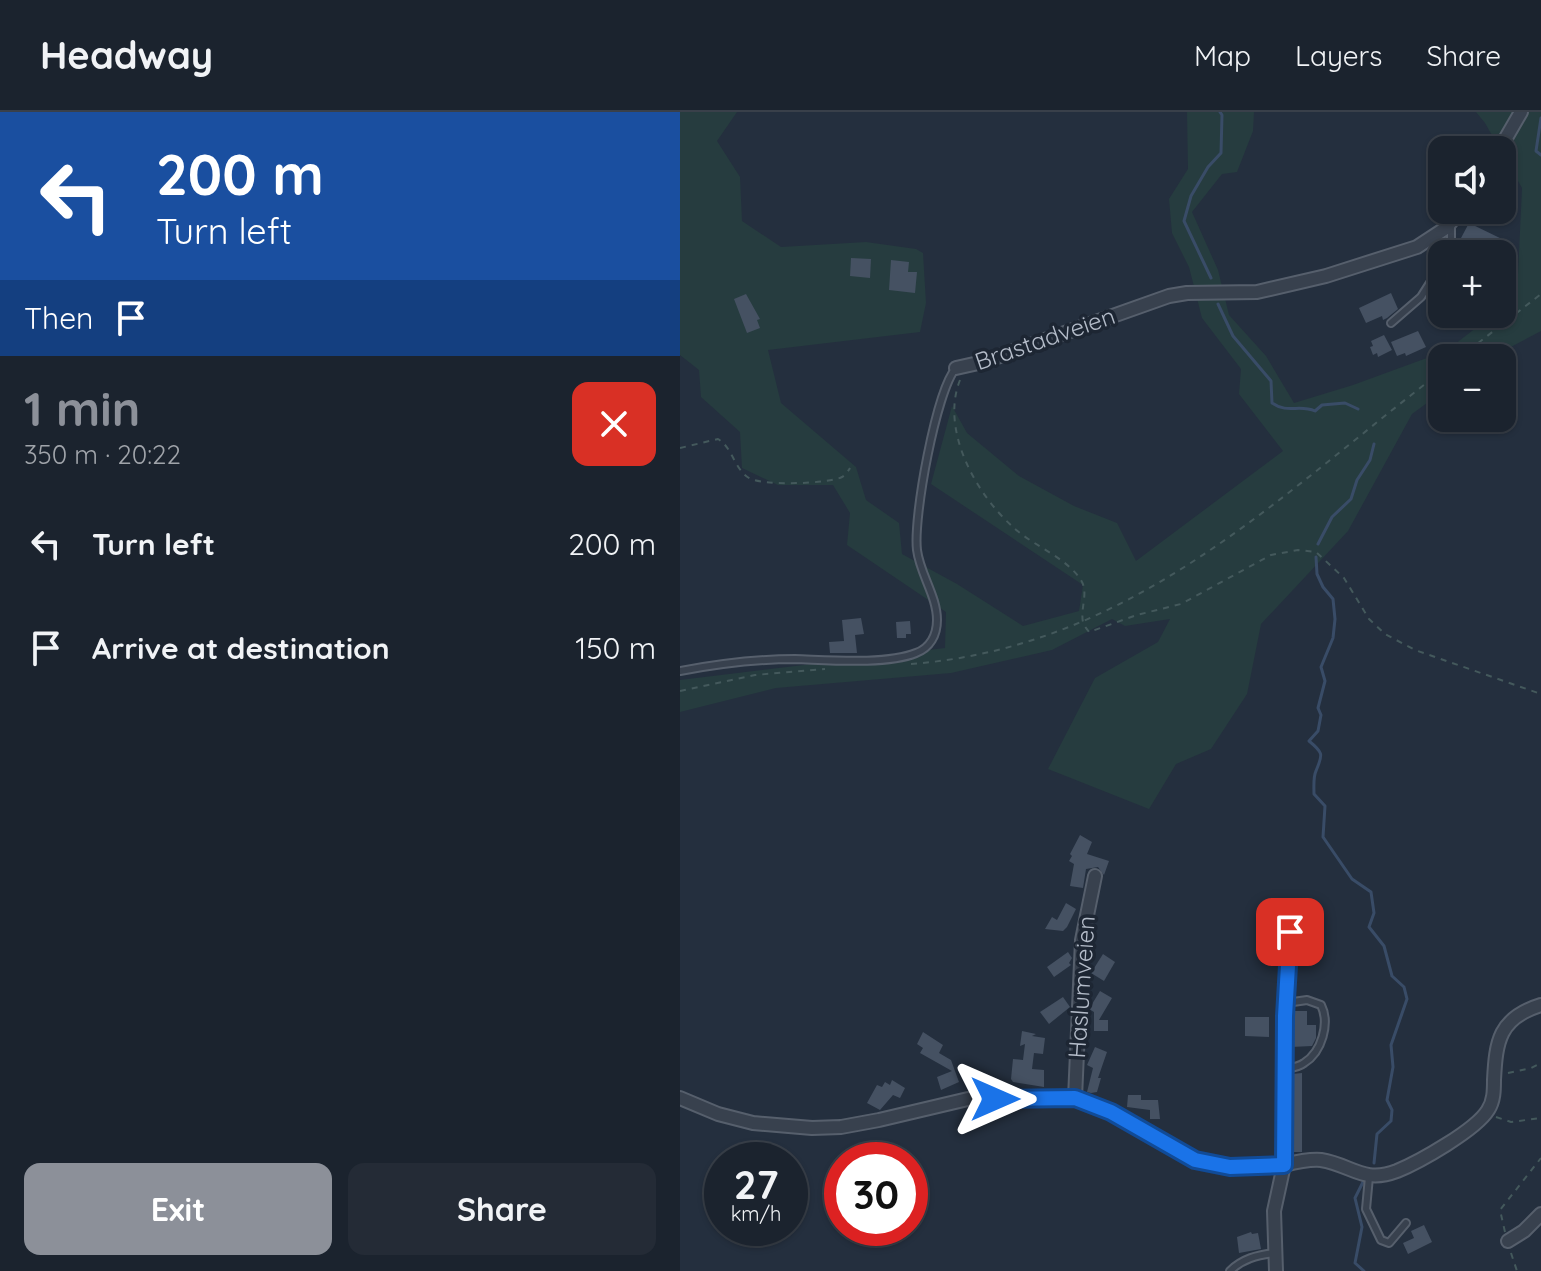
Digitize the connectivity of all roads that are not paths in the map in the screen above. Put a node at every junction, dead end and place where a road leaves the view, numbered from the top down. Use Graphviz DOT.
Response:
graph roads {
  1 [pos="1521,112"];
  2 [pos="1507,136"];
  3 [pos="1451,224"];
  4 [pos="1451,240"];
  5 [pos="1428,286"];
  6 [pos="1391,323"];
  7 [pos="962,367"];
  8 [pos="680,671"];
  9 [pos="1095,876"];
  10 [pos="1290,932"];
  11 [pos="1286,1003"];
  12 [pos="1541,1005"];
  13 [pos="1285,1069"];
  14 [pos="680,1098"];
  15 [pos="1075,1098"];
  16 [pos="1284,1165"];
  17 [pos="1369,1177"];
  18 [pos="1541,1214"];
  19 [pos="1406,1223"];
  20 [pos="1508,1241"];
  21 [pos="1274,1253"];
  22 [pos="1230,1271"];
  23 [pos="1276,1271"];
  1 -- 2 [label="street"];
  3 -- 4 [label="lane"];
  3 -- 7 [label="street, Brastadveien"];
  5 -- 6 [label="lane"];
  7 -- 8 [label="lane, Brastadveien"];
  9 -- 15 [label="street, Haslumveien"];
  10 -- 11 [label="lane"];
  11 -- 13 [label="lane"];
  11 -- 13 [label="lane"];
  12 -- 17 [label="street"];
  13 -- 16 [label="lane"];
  14 -- 15 [label="street"];
  15 -- 16 [label="street"];
  16 -- 17 [label="street"];
  16 -- 21 [label="street"];
  17 -- 19 [label="lane"];
  18 -- 20 [label="street"];
  21 -- 22 [label="lane"];
  21 -- 23 [label="street"];
}
